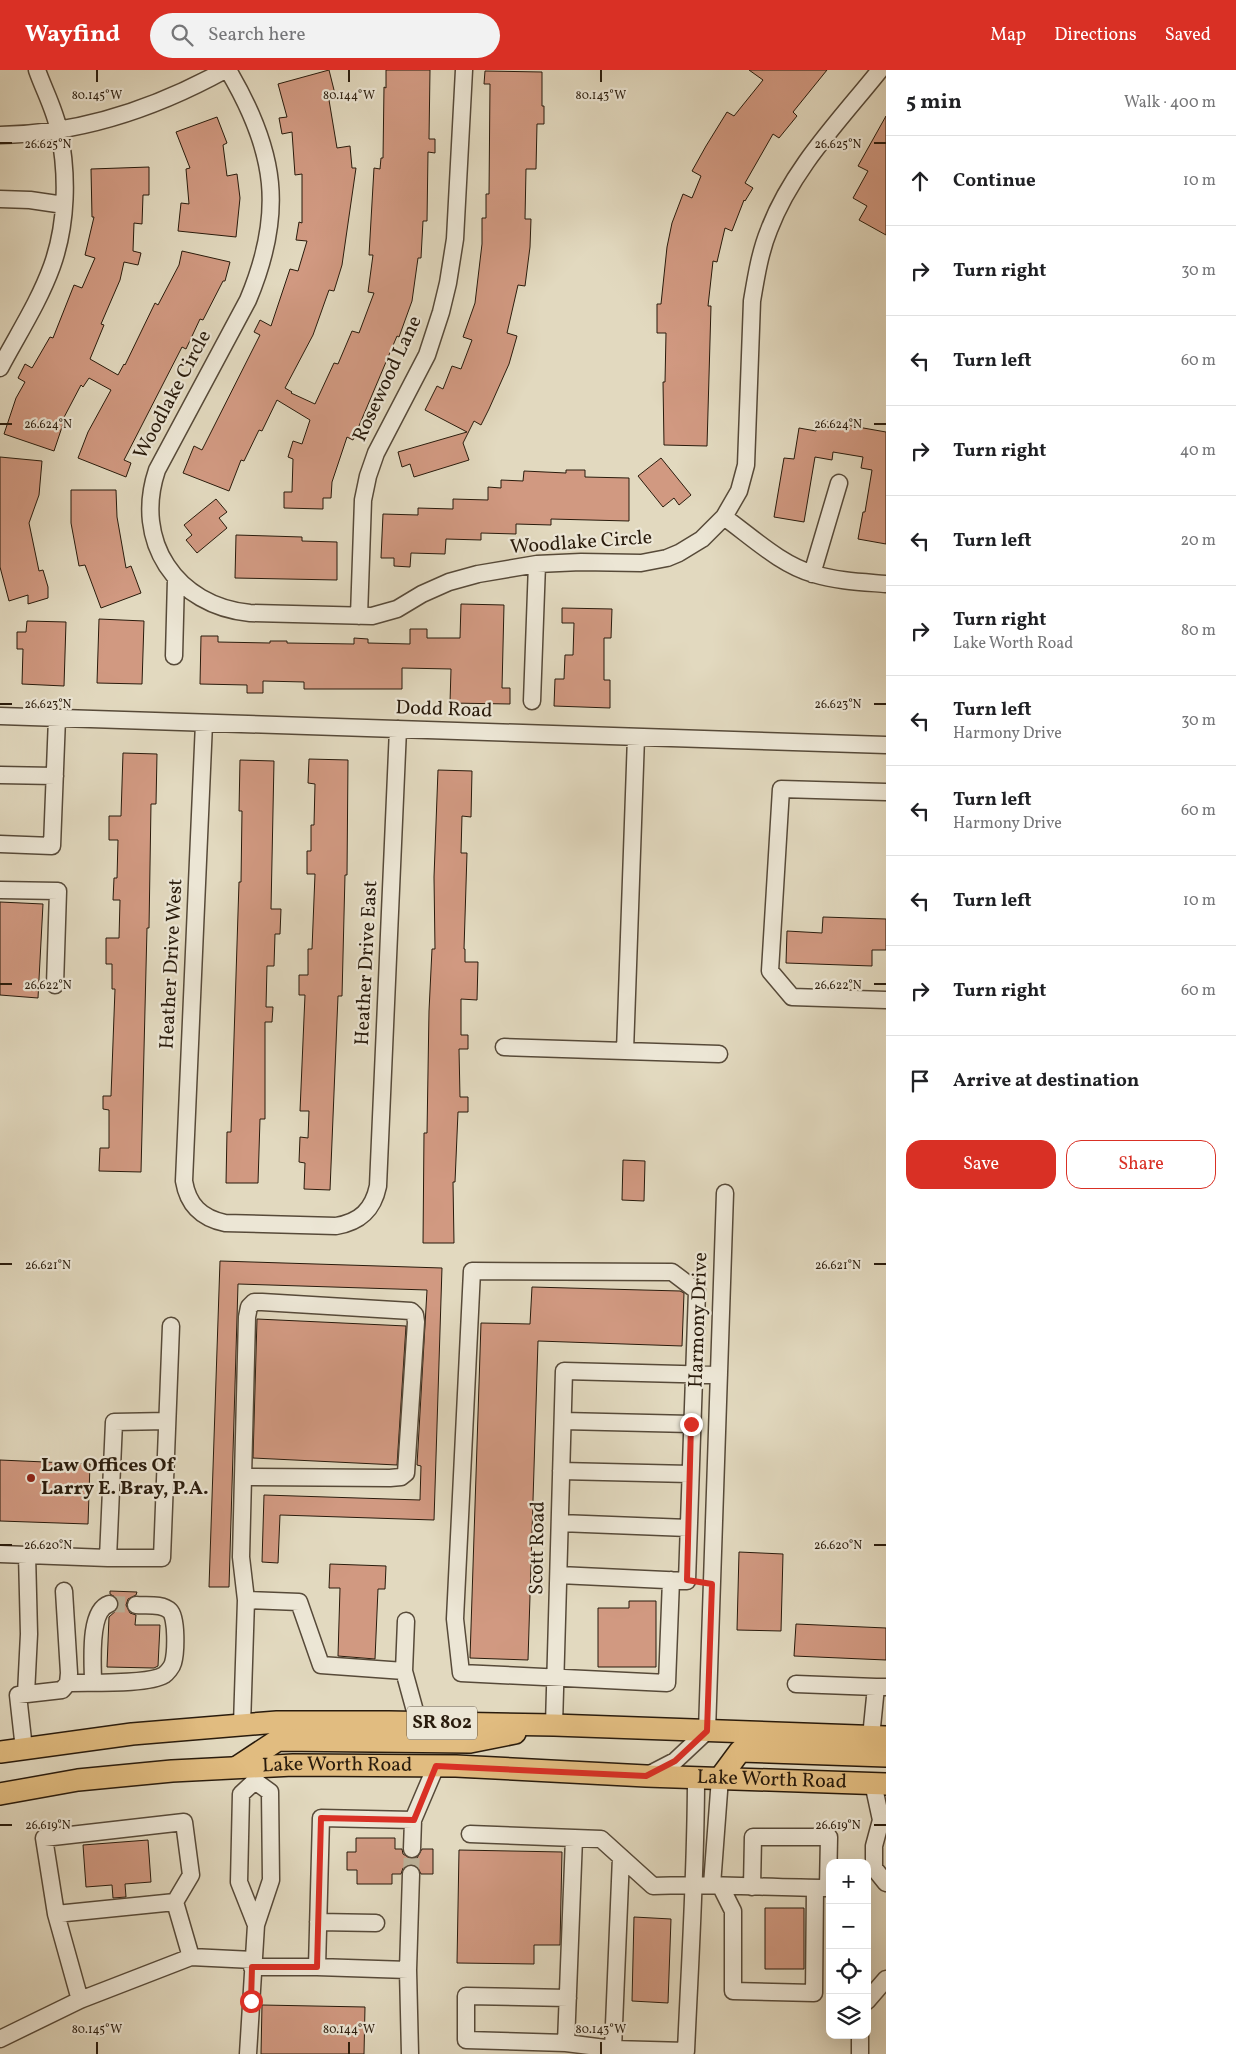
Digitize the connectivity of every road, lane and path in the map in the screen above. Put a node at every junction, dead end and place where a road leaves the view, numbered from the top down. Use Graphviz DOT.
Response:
graph roads {
  1 [pos="37,70"];
  2 [pos="227,70"];
  3 [pos="464,70"];
  4 [pos="880,70"];
  5 [pos="59,130"];
  6 [pos="0,135"];
  7 [pos="0,199"];
  8 [pos="64,205"];
  9 [pos="0,368"];
  10 [pos="839,483"];
  11 [pos="724,517"];
  12 [pos="537,564"];
  13 [pos="812,574"];
  14 [pos="176,579"];
  15 [pos="886,584"];
  16 [pos="358,616"];
  17 [pos="174,656"];
  18 [pos="532,700"];
  19 [pos="0,716"];
  20 [pos="57,718"];
  21 [pos="204,723"];
  22 [pos="398,729"];
  23 [pos="636,737"];
  24 [pos="886,746"];
  25 [pos="0,775"];
  26 [pos="55,776"];
  27 [pos="886,792"];
  28 [pos="0,844"];
  29 [pos="0,890"];
  30 [pos="55,985"];
  31 [pos="886,1000"];
  32 [pos="504,1047"];
  33 [pos="625,1051"];
  34 [pos="719,1054"];
  35 [pos="724,1193"];
  36 [pos="375,1198"];
  37 [pos="171,1326"];
  38 [pos="693,1374"];
  39 [pos="719,1375"];
  40 [pos="167,1421"];
  41 [pos="563,1421"];
  42 [pos="691,1424"];
  43 [pos="561,1471"];
  44 [pos="690,1474"];
  45 [pos="243,1477"];
  46 [pos="560,1523"];
  47 [pos="688,1528"];
  48 [pos="0,1554"];
  49 [pos="27,1554"];
  50 [pos="108,1558"];
  51 [pos="559,1575"];
  52 [pos="679,1580"];
  53 [pos="712,1584"];
  54 [pos="64,1591"];
  55 [pos="246,1600"];
  56 [pos="109,1604"];
  57 [pos="136,1605"];
  58 [pos="406,1621"];
  59 [pos="404,1670"];
  60 [pos="556,1678"];
  61 [pos="92,1682"];
  62 [pos="68,1683"];
  63 [pos="796,1684"];
  64 [pos="881,1687"];
  65 [pos="26,1694"];
  66 [pos="418,1722"];
  67 [pos="242,1725"];
  68 [pos="554,1725"];
  69 [pos="707,1731"];
  70 [pos="879,1737"];
  71 [pos="24,1749"];
  72 [pos="0,1752"];
  73 [pos="886,1756"];
  74 [pos="436,1766"];
  75 [pos="248,1772"];
  76 [pos="646,1776"];
  77 [pos="696,1778"];
  78 [pos="720,1778"];
  79 [pos="880,1784"];
  80 [pos="0,1794"];
  81 [pos="414,1820"];
  82 [pos="470,1834"];
  83 [pos="574,1838"];
  84 [pos="412,1849"];
  85 [pos="620,1857"];
  86 [pos="412,1874"];
  87 [pos="886,1882"];
  88 [pos="695,1884"];
  89 [pos="716,1886"];
  90 [pos="752,1887"];
  91 [pos="816,1888"];
  92 [pos="175,1902"];
  93 [pos="56,1914"];
  94 [pos="318,1922"];
  95 [pos="376,1923"];
  96 [pos="256,1925"];
  97 [pos="191,1958"];
  98 [pos="253,1964"];
  99 [pos="317,1967"];
  100 [pos="408,1970"];
  101 [pos="886,1979"];
  102 [pos="871,1996"];
  103 [pos="568,1998"];
  104 [pos="80,2000"];
  105 [pos="0,2039"];
  106 [pos="860,2039"];
  107 [pos="566,2043"];
  108 [pos="613,2049"];
  109 [pos="248,2054"];
  110 [pos="410,2054"];
  111 [pos="860,2054"];
  1 -- 5 [label="street"];
  2 -- 5 [label="street"];
  2 -- 14 [label="street, Woodlake Circle"];
  3 -- 16 [label="street, Rosewood Lane"];
  4 -- 11 [label="street, Woodlake Circle"];
  5 -- 6 [label="street"];
  5 -- 8 [label="street"];
  7 -- 8 [label="street"];
  8 -- 9 [label="street"];
  10 -- 13 [label="street"];
  11 -- 12 [label="street, Woodlake Circle"];
  11 -- 13 [label="street"];
  12 -- 16 [label="street, Woodlake Circle"];
  12 -- 18 [label="street"];
  13 -- 15 [label="street"];
  14 -- 16 [label="street, Woodlake Circle"];
  14 -- 17 [label="street"];
  19 -- 20 [label="street, Dodd Road"];
  20 -- 21 [label="street, Dodd Road"];
  20 -- 26 [label="street"];
  21 -- 22 [label="street, Dodd Road"];
  21 -- 36 [label="street, Heather Drive West"];
  22 -- 23 [label="street, Dodd Road"];
  22 -- 36 [label="street, Heather Drive East"];
  23 -- 24 [label="street, Dodd Road"];
  23 -- 33 [label="street"];
  25 -- 26 [label="street"];
  26 -- 28 [label="street"];
  27 -- 31 [label="street"];
  29 -- 30 [label="street"];
  32 -- 33 [label="street"];
  33 -- 34 [label="street"];
  35 -- 39 [label="street, Harmony Drive"];
  37 -- 40 [label="street"];
  38 -- 39 [label="street"];
  38 -- 41 [label="street, Scott Road"];
  38 -- 42 [label="street"];
  38 -- 60 [label="street"];
  39 -- 53 [label="street, Harmony Drive"];
  40 -- 50 [label="street"];
  40 -- 50 [label="street"];
  41 -- 42 [label="street"];
  41 -- 43 [label="street, Scott Road"];
  42 -- 44 [label="street"];
  43 -- 44 [label="street"];
  43 -- 46 [label="street, Scott Road"];
  44 -- 47 [label="street"];
  45 -- 45 [label="street"];
  45 -- 55 [label="street"];
  46 -- 47 [label="street"];
  46 -- 51 [label="street, Scott Road"];
  47 -- 52 [label="street"];
  48 -- 49 [label="street"];
  49 -- 50 [label="street"];
  49 -- 65 [label="street"];
  51 -- 52 [label="street"];
  51 -- 60 [label="street, Scott Road"];
  52 -- 53 [label="street"];
  52 -- 60 [label="street"];
  53 -- 69 [label="street, Harmony Drive"];
  54 -- 62 [label="street"];
  55 -- 59 [label="street"];
  55 -- 67 [label="street"];
  56 -- 61 [label="street"];
  57 -- 61 [label="street"];
  58 -- 59 [label="street"];
  59 -- 66 [label="street"];
  60 -- 68 [label="street, Scott Road"];
  61 -- 62 [label="street"];
  62 -- 65 [label="street"];
  63 -- 64 [label="street"];
  64 -- 70 [label="street"];
  65 -- 71 [label="street"];
  66 -- 67 [label="main road, SR 802"];
  66 -- 68 [label="main road, SR 802"];
  67 -- 71 [label="main road, SR 802"];
  68 -- 69 [label="main road, SR 802"];
  68 -- 75 [label="main road"];
  69 -- 70 [label="main road, SR 802"];
  69 -- 76 [label="street"];
  71 -- 72 [label="main road, SR 802"];
  73 -- 78 [label="main road"];
  74 -- 75 [label="main road, Lake Worth Road / SR 802"];
  74 -- 76 [label="main road, Lake Worth Road / SR 802"];
  74 -- 81 [label="street"];
  75 -- 80 [label="main road, Lake Worth Road / SR 802"];
  75 -- 96 [label="street"];
  75 -- 96 [label="street"];
  76 -- 77 [label="main road, Lake Worth Road / SR 802"];
  77 -- 78 [label="main road, Lake Worth Road / SR 802"];
  77 -- 88 [label="street"];
  78 -- 79 [label="main road, Lake Worth Road / SR 802"];
  78 -- 89 [label="street"];
  79 -- 87 [label="street"];
  81 -- 84 [label="street"];
  81 -- 94 [label="street"];
  82 -- 83 [label="street"];
  83 -- 85 [label="street"];
  83 -- 103 [label="street"];
  85 -- 88 [label="street"];
  85 -- 108 [label="street"];
  86 -- 100 [label="street"];
  88 -- 89 [label="street"];
  88 -- 108 [label="street"];
  89 -- 90 [label="street"];
  89 -- 91 [label="street"];
  90 -- 91 [label="street"];
  90 -- 91 [label="street"];
  92 -- 93 [label="street"];
  92 -- 93 [label="street"];
  92 -- 97 [label="street"];
  93 -- 104 [label="street"];
  94 -- 95 [label="street"];
  94 -- 99 [label="street"];
  96 -- 98 [label="street"];
  97 -- 98 [label="street"];
  97 -- 104 [label="street"];
  98 -- 99 [label="street"];
  98 -- 109 [label="street"];
  99 -- 100 [label="street"];
  100 -- 110 [label="street"];
  101 -- 102 [label="street"];
  103 -- 107 [label="street"];
  103 -- 107 [label="street"];
  104 -- 105 [label="street"];
  106 -- 111 [label="street"];
  107 -- 108 [label="street"];
}
